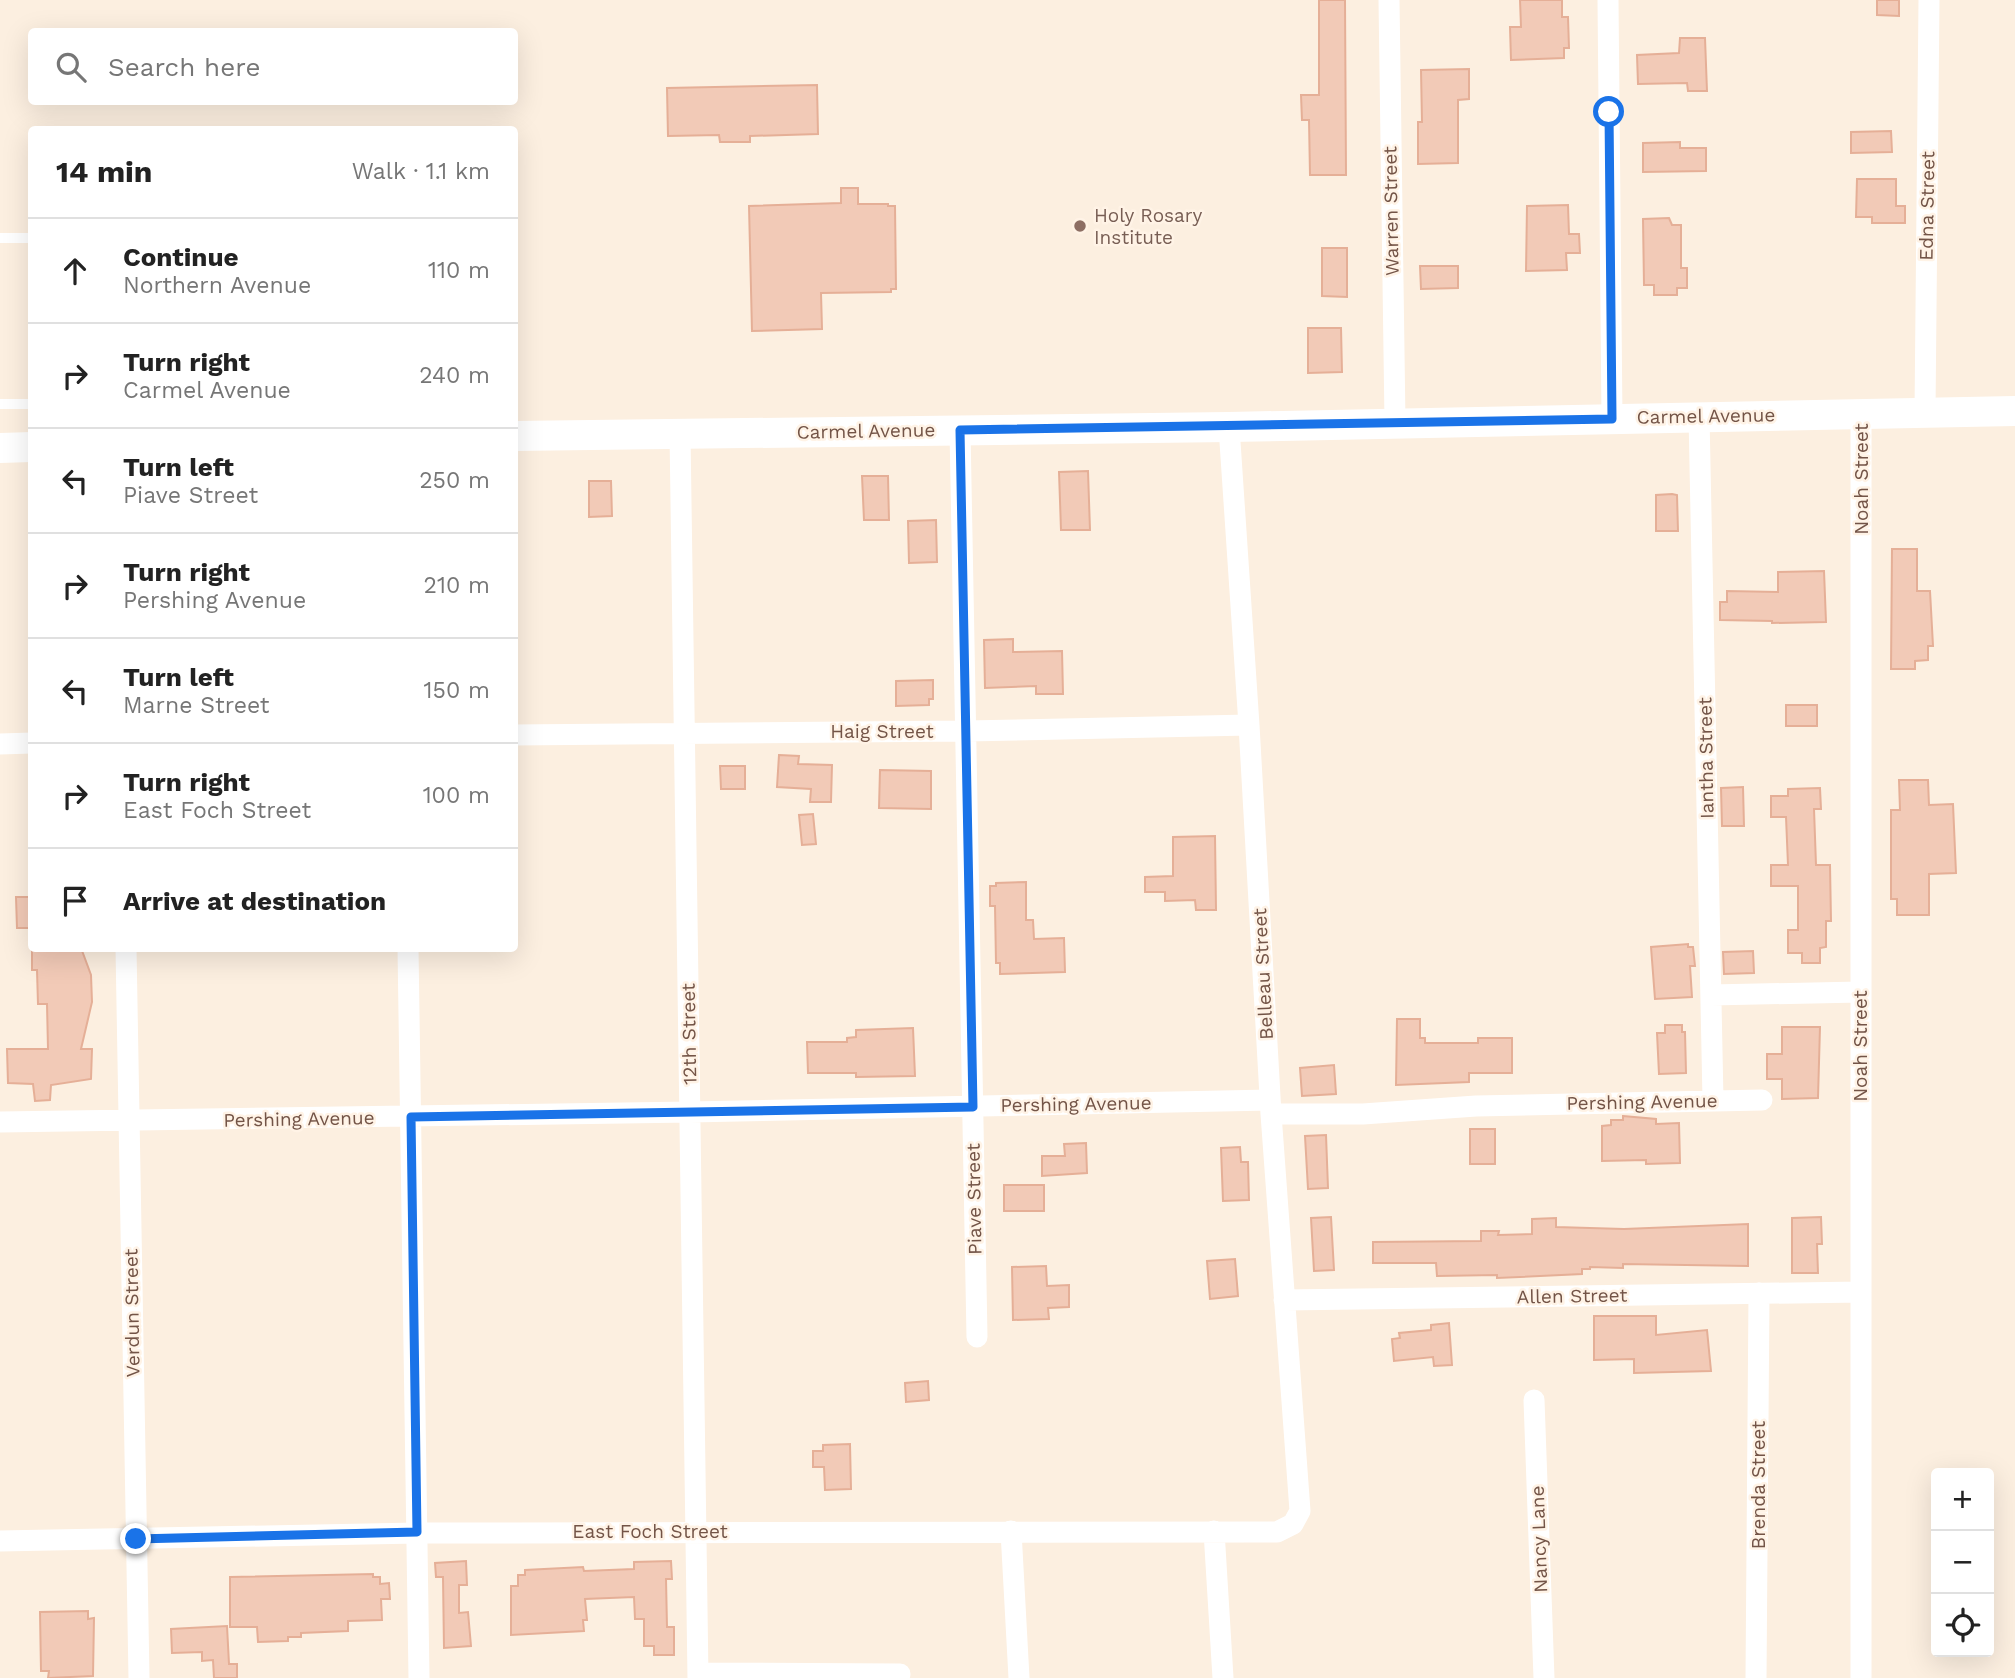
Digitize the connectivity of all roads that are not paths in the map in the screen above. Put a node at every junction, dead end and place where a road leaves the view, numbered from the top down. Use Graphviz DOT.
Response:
graph roads {
  1 [pos="1388,0"];
  2 [pos="1608,0"];
  3 [pos="1929,0"];
  4 [pos="0,238"];
  5 [pos="28,238"];
  6 [pos="0,404"];
  7 [pos="28,404"];
  8 [pos="2015,411"];
  9 [pos="1925,412"];
  10 [pos="1861,413"];
  11 [pos="1699,416"];
  12 [pos="1612,419"];
  13 [pos="1395,422"];
  14 [pos="1229,427"];
  15 [pos="960,430"];
  16 [pos="680,433"];
  17 [pos="518,436"];
  18 [pos="28,447"];
  19 [pos="0,448"];
  20 [pos="1249,725"];
  21 [pos="966,731"];
  22 [pos="684,732"];
  23 [pos="518,735"];
  24 [pos="28,743"];
  25 [pos="0,744"];
  26 [pos="126,952"];
  27 [pos="408,952"];
  28 [pos="1860,992"];
  29 [pos="1711,995"];
  30 [pos="1713,1100"];
  31 [pos="1762,1100"];
  32 [pos="973,1107"];
  33 [pos="1270,1107"];
  34 [pos="690,1112"];
  35 [pos="411,1117"];
  36 [pos="0,1122"];
  37 [pos="128,1122"];
  38 [pos="1861,1292"];
  39 [pos="1759,1293"];
  40 [pos="1284,1300"];
  41 [pos="977,1337"];
  42 [pos="1534,1400"];
  43 [pos="1297,1520"];
  44 [pos="697,1531"];
  45 [pos="1011,1531"];
  46 [pos="1214,1531"];
  47 [pos="417,1532"];
  48 [pos="136,1539"];
  49 [pos="0,1541"];
  50 [pos="900,1674"];
  51 [pos="698,1676"];
  52 [pos="139,1678"];
  53 [pos="419,1678"];
  54 [pos="1019,1678"];
  55 [pos="1223,1678"];
  56 [pos="1544,1678"];
  57 [pos="1756,1678"];
  58 [pos="1861,1678"];
  1 -- 13 [label="street, Warren Street"];
  2 -- 12 [label="street"];
  3 -- 9 [label="street, Edna Street"];
  4 -- 5 [label="lane"];
  6 -- 7 [label="lane"];
  8 -- 9 [label="main road, Carmel Avenue"];
  9 -- 10 [label="main road, Carmel Avenue"];
  10 -- 11 [label="main road, Carmel Avenue"];
  10 -- 28 [label="street, Noah Street"];
  11 -- 12 [label="main road, Carmel Avenue"];
  11 -- 29 [label="street, Iantha Street"];
  12 -- 13 [label="main road, Carmel Avenue"];
  13 -- 14 [label="main road, Carmel Avenue"];
  14 -- 15 [label="main road, Carmel Avenue"];
  14 -- 20 [label="street, Belleau Street"];
  15 -- 16 [label="main road, Carmel Avenue"];
  15 -- 21 [label="street, Piave Street"];
  16 -- 17 [label="main road, Carmel Avenue"];
  16 -- 22 [label="street, 12th Street"];
  18 -- 19 [label="main road"];
  20 -- 21 [label="street, Haig Street"];
  20 -- 33 [label="street, Belleau Street"];
  21 -- 22 [label="street, Haig Street"];
  21 -- 32 [label="street, Piave Street"];
  22 -- 23 [label="street, Haig Street"];
  22 -- 34 [label="street, 12th Street"];
  24 -- 25 [label="street"];
  26 -- 37 [label="street, Verdun Street"];
  27 -- 35 [label="street"];
  28 -- 29 [label="street"];
  28 -- 38 [label="street, Noah Street"];
  29 -- 30 [label="street, Iantha Street"];
  30 -- 31 [label="street, Pershing Avenue"];
  30 -- 33 [label="street, Pershing Avenue"];
  32 -- 33 [label="street, Pershing Avenue"];
  32 -- 34 [label="street, Pershing Avenue"];
  32 -- 41 [label="street, Piave Street"];
  33 -- 40 [label="street, Belleau Street"];
  34 -- 35 [label="street, Pershing Avenue"];
  34 -- 44 [label="street, 12th Street"];
  35 -- 37 [label="street, Pershing Avenue"];
  35 -- 47 [label="street"];
  36 -- 37 [label="street, Pershing Avenue"];
  37 -- 48 [label="street, Verdun Street"];
  38 -- 39 [label="street, Allen Street"];
  38 -- 58 [label="street, Noah Street"];
  39 -- 40 [label="street, Allen Street"];
  39 -- 57 [label="street, Brenda Street"];
  40 -- 43 [label="street, Belleau Street"];
  42 -- 56 [label="street, Nancy Lane"];
  43 -- 46 [label="street, East Foch Street"];
  44 -- 45 [label="street, East Foch Street"];
  44 -- 47 [label="street, East Foch Street"];
  44 -- 51 [label="street, 12th Street"];
  45 -- 46 [label="street, East Foch Street"];
  45 -- 54 [label="street"];
  46 -- 55 [label="street"];
  47 -- 48 [label="street, East Foch Street"];
  47 -- 53 [label="street"];
  48 -- 49 [label="street, East Foch Street"];
  48 -- 52 [label="street, Verdun Street"];
  50 -- 51 [label="street"];
}
